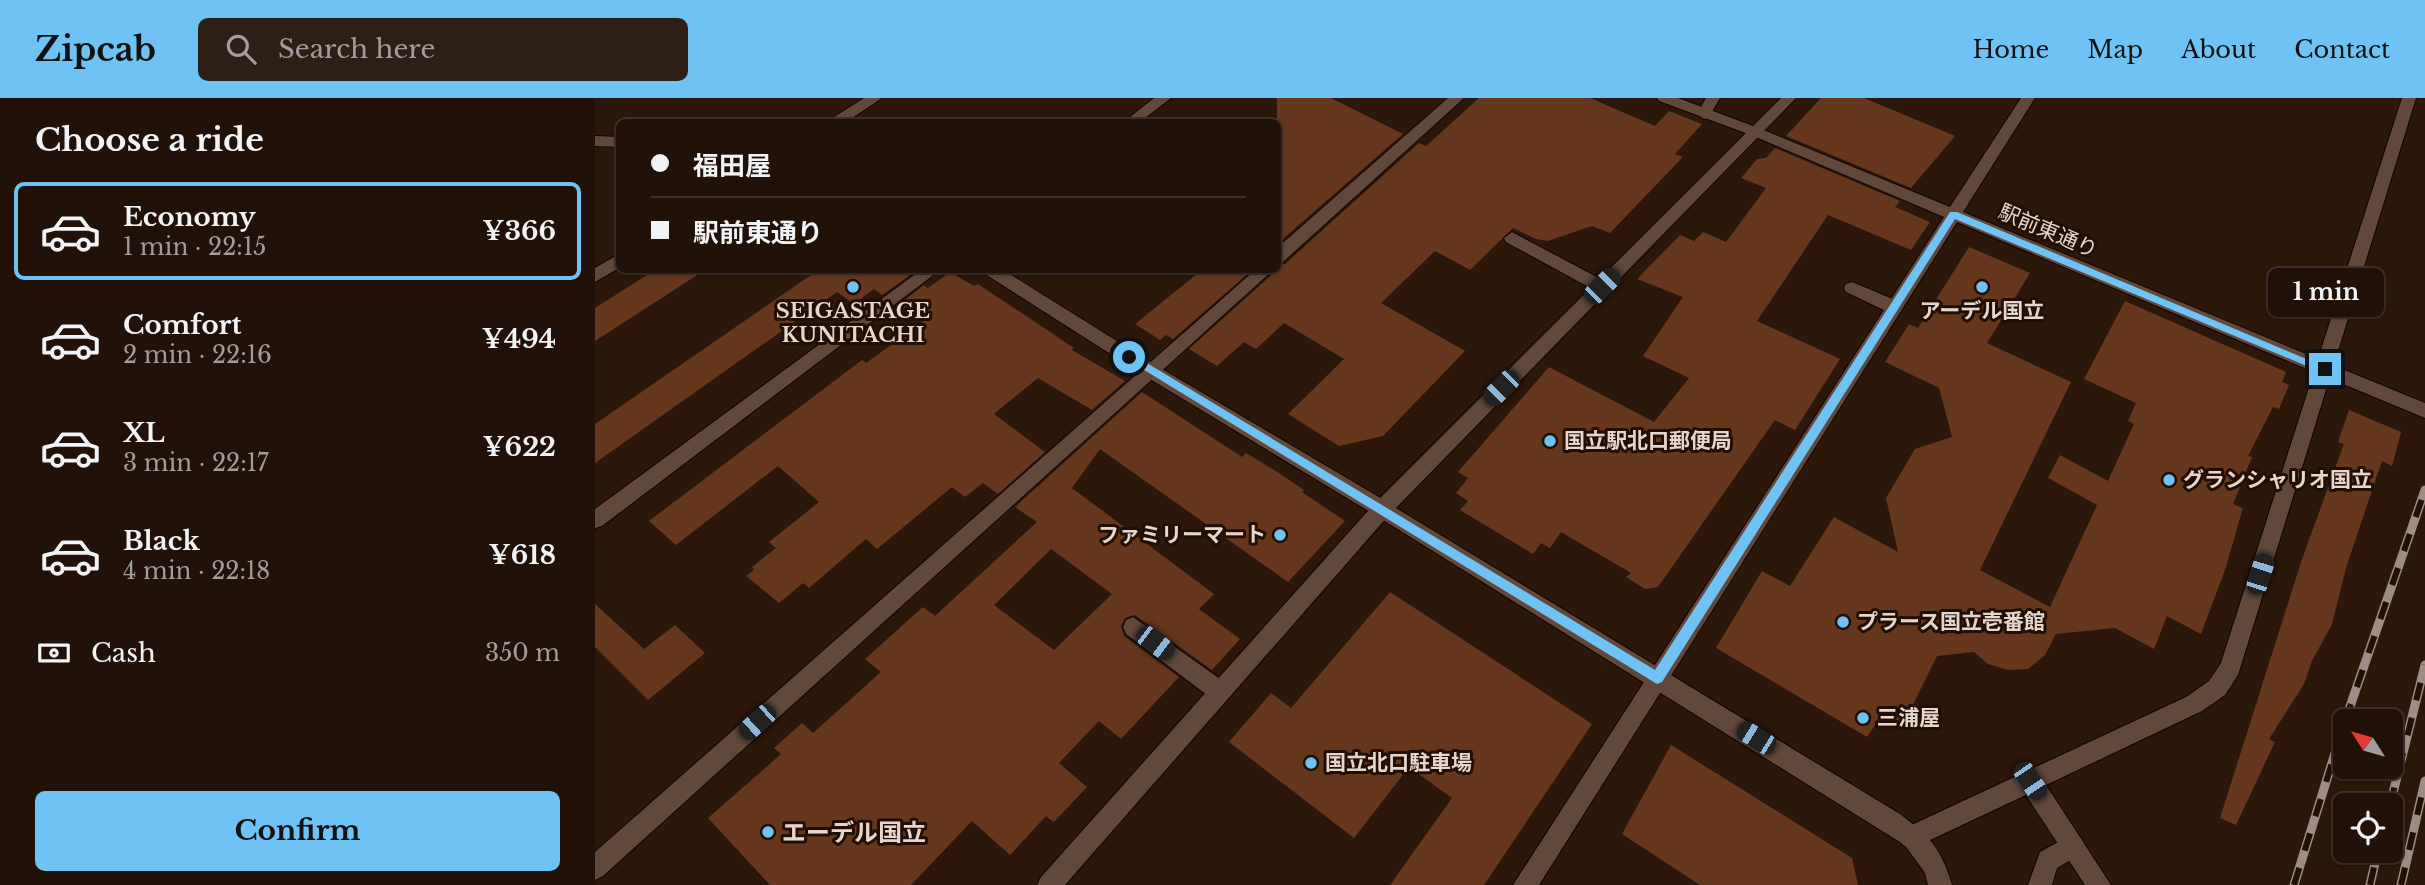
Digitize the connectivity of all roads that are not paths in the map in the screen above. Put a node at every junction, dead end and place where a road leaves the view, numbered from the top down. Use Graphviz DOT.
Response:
graph roads {
  1 [pos="875,98"];
  2 [pos="1164,98"];
  3 [pos="1457,98"];
  4 [pos="1664,98"];
  5 [pos="1713,98"];
  6 [pos="1789,98"];
  7 [pos="2028,98"];
  8 [pos="2409,98"];
  9 [pos="1704,114"];
  10 [pos="842,119"];
  11 [pos="1135,119"];
  12 [pos="1756,132"];
  13 [pos="595,141"];
  14 [pos="616,142"];
  15 [pos="1953,215"];
  16 [pos="1512,238"];
  17 [pos="1281,254"];
  18 [pos="616,262"];
  19 [pos="928,273"];
  20 [pos="996,273"];
  21 [pos="1262,273"];
  22 [pos="595,275"];
  23 [pos="1602,286"];
  24 [pos="1852,288"];
  25 [pos="1894,307"];
  26 [pos="2325,369"];
  27 [pos="1151,371"];
  28 [pos="2425,411"];
  29 [pos="1382,509"];
  30 [pos="595,520"];
  31 [pos="1133,627"];
  32 [pos="1657,678"];
  33 [pos="1219,691"];
  34 [pos="2030,781"];
  35 [pos="1911,837"];
  36 [pos="2073,846"];
  37 [pos="595,868"];
  38 [pos="1049,885"];
  39 [pos="1525,885"];
  40 [pos="1940,885"];
  41 [pos="2040,885"];
  42 [pos="2099,885"];
  1 -- 10 [label="street"];
  2 -- 11 [label="street"];
  3 -- 17 [label="street"];
  4 -- 9 [label="street, 駅前東通り"];
  5 -- 9 [label="street"];
  6 -- 12 [label="street"];
  7 -- 15 [label="street"];
  8 -- 26 [label="street"];
  9 -- 12 [label="street, 駅前東通り"];
  12 -- 15 [label="street, 駅前東通り"];
  12 -- 23 [label="street"];
  13 -- 14 [label="street"];
  15 -- 25 [label="street"];
  15 -- 26 [label="street, 駅前東通り"];
  16 -- 23 [label="street"];
  18 -- 22 [label="street"];
  19 -- 30 [label="street"];
  20 -- 27 [label="street"];
  21 -- 27 [label="street"];
  23 -- 29 [label="street"];
  24 -- 25 [label="street"];
  25 -- 32 [label="street"];
  26 -- 28 [label="street, 駅前東通り"];
  26 -- 34 [label="street"];
  27 -- 29 [label="street"];
  27 -- 37 [label="street"];
  29 -- 32 [label="street"];
  29 -- 33 [label="street"];
  31 -- 33 [label="street"];
  32 -- 35 [label="street"];
  32 -- 39 [label="street"];
  33 -- 38 [label="street"];
  34 -- 35 [label="street"];
  34 -- 36 [label="street"];
  35 -- 40 [label="street"];
  36 -- 41 [label="street"];
  36 -- 42 [label="street"];
}
